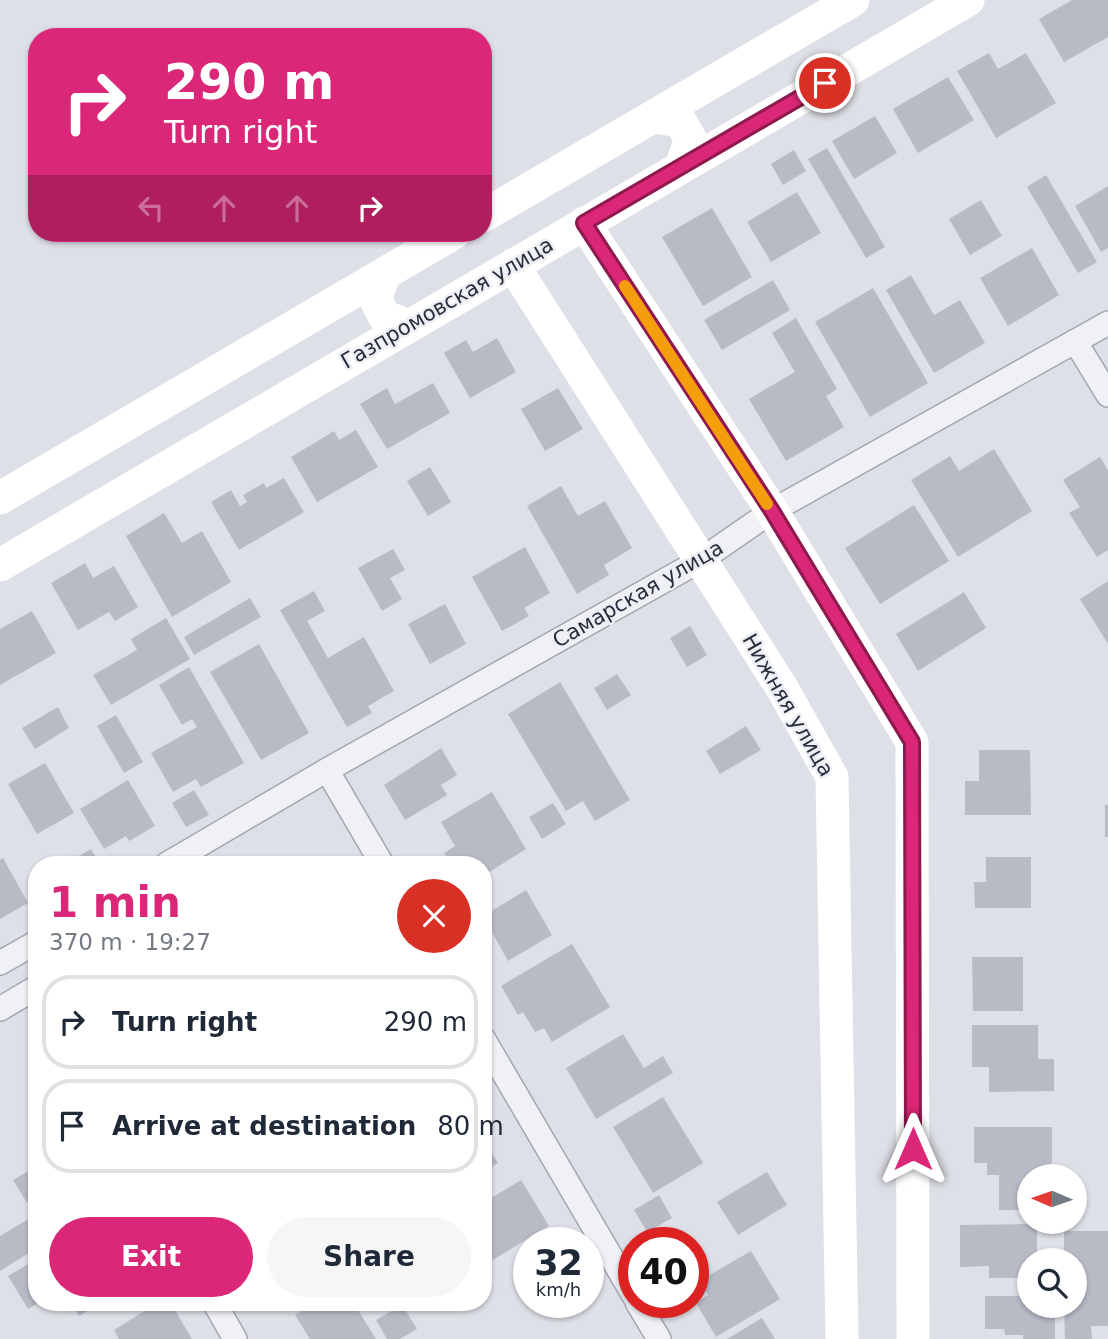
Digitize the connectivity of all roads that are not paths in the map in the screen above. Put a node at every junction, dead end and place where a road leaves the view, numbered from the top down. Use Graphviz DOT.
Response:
graph roads {
  1 [pos="853,0"];
  2 [pos="968,0"];
  3 [pos="653,117"];
  4 [pos="681,166"];
  5 [pos="492,211"];
  6 [pos="584,223"];
  7 [pos="439,242"];
  8 [pos="513,265"];
  9 [pos="385,274"];
  10 [pos="1108,323"];
  11 [pos="408,326"];
  12 [pos="1075,341"];
  13 [pos="1108,395"];
  14 [pos="0,498"];
  15 [pos="772,511"];
  16 [pos="701,560"];
  17 [pos="0,565"];
  18 [pos="327,771"];
  19 [pos="181,856"];
  20 [pos="377,856"];
  21 [pos="18,953"];
  22 [pos="28,970"];
  23 [pos="28,991"];
  24 [pos="0,1009"];
  25 [pos="492,1053"];
  26 [pos="618,1269"];
  27 [pos="219,1311"];
  28 [pos="647,1318"];
  29 [pos="235,1339"];
  30 [pos="659,1339"];
  31 [pos="842,1339"];
  32 [pos="913,1339"];
  1 -- 3 [label="street"];
  2 -- 4 [label="street, Газпромовская улица"];
  3 -- 4 [label="street"];
  3 -- 5 [label="street"];
  4 -- 6 [label="street, Газпромовская улица"];
  6 -- 8 [label="street, Газпромовская улица"];
  6 -- 15 [label="street"];
  7 -- 9 [label="street"];
  8 -- 11 [label="street, Газпромовская улица"];
  8 -- 16 [label="street, Нижняя улица"];
  9 -- 11 [label="street"];
  9 -- 14 [label="street"];
  10 -- 12 [label="street, Самарская улица"];
  11 -- 17 [label="street, Газпромовская улица"];
  12 -- 13 [label="street"];
  12 -- 15 [label="street, Самарская улица"];
  15 -- 16 [label="street, Самарская улица"];
  15 -- 32 [label="street"];
  16 -- 18 [label="street, Самарская улица"];
  16 -- 31 [label="street, Нижняя улица"];
  18 -- 19 [label="street, Самарская улица"];
  18 -- 20 [label="street"];
  21 -- 22 [label="street"];
  23 -- 24 [label="street"];
  25 -- 26 [label="street"];
  27 -- 29 [label="street"];
  28 -- 30 [label="street"];
}
